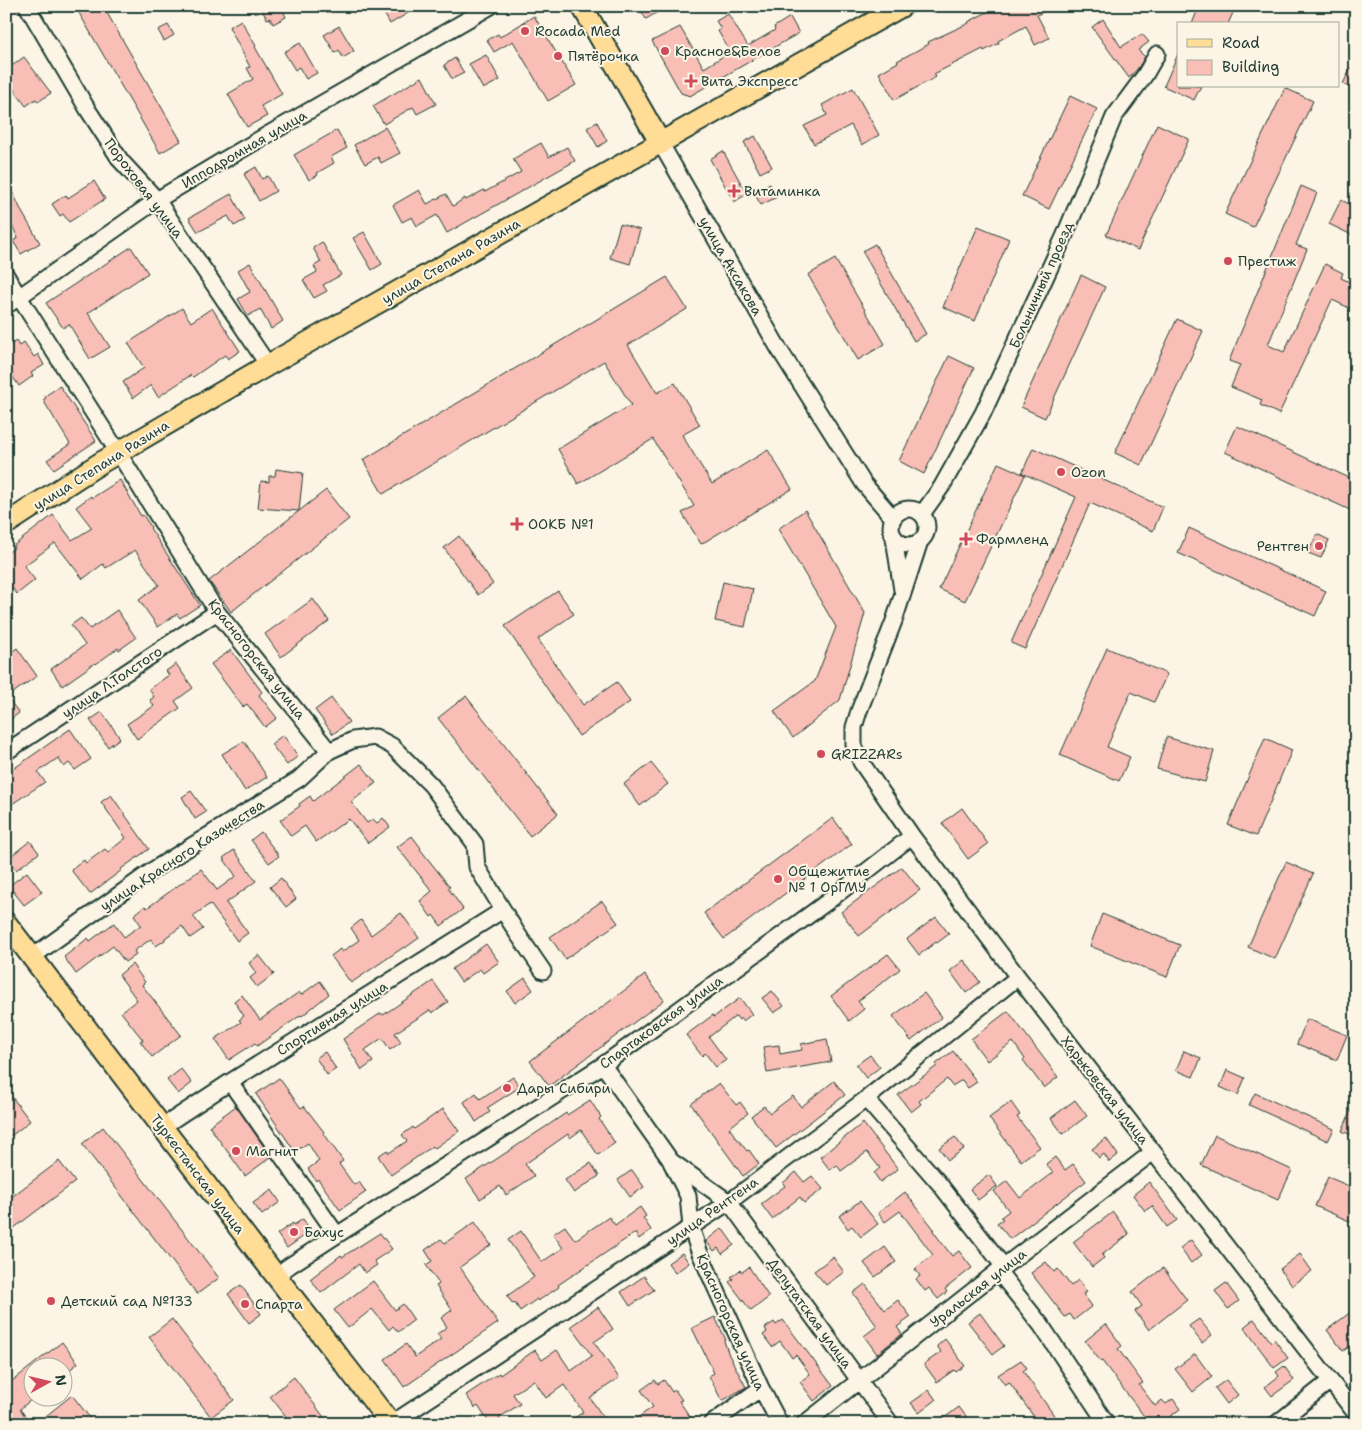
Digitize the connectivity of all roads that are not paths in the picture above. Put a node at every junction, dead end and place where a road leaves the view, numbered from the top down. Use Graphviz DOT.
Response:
graph roads {
  1 [pos="27,6"];
  2 [pos="491,6"];
  3 [pos="582,6"];
  4 [pos="902,6"];
  5 [pos="1157,54"];
  6 [pos="661,144"];
  7 [pos="157,200"];
  8 [pos="6,275"];
  9 [pos="13,302"];
  10 [pos="268,365"];
  11 [pos="118,452"];
  12 [pos="922,514"];
  13 [pos="892,518"];
  14 [pos="6,524"];
  15 [pos="894,538"];
  16 [pos="920,541"];
  17 [pos="902,594"];
  18 [pos="217,612"];
  19 [pos="328,751"];
  20 [pos="6,752"];
  21 [pos="912,836"];
  22 [pos="503,910"];
  23 [pos="6,923"];
  24 [pos="32,957"];
  25 [pos="543,971"];
  26 [pos="1018,977"];
  27 [pos="603,1065"];
  28 [pos="230,1082"];
  29 [pos="866,1099"];
  30 [pos="162,1127"];
  31 [pos="1153,1152"];
  32 [pos="671,1161"];
  33 [pos="729,1202"];
  34 [pos="691,1227"];
  35 [pos="337,1235"];
  36 [pos="1001,1269"];
  37 [pos="276,1276"];
  38 [pos="859,1381"];
  39 [pos="1330,1381"];
  40 [pos="761,1388"];
  41 [pos="1356,1414"];
  42 [pos="391,1424"];
  43 [pos="711,1424"];
  44 [pos="780,1424"];
  45 [pos="804,1424"];
  46 [pos="891,1424"];
  47 [pos="1107,1424"];
  48 [pos="1276,1424"];
  1 -- 7 [label="street, Пороховая улица"];
  2 -- 7 [label="street, Ипподромная улица"];
  3 -- 6 [label="main road, улица Аксакова"];
  4 -- 6 [label="main road, улица Степана Разина"];
  5 -- 12 [label="street, Больничный проезд"];
  6 -- 10 [label="main road, улица Степана Разина"];
  6 -- 13 [label="street, улица Аксакова"];
  7 -- 9 [label="street, Ипподромная улица"];
  7 -- 10 [label="street, Пороховая улица"];
  8 -- 9 [label="street, Красногорская улица"];
  9 -- 11 [label="street, Красногорская улица"];
  10 -- 11 [label="main road, улица Степана Разина"];
  11 -- 14 [label="main road, улица Степана Разина"];
  11 -- 18 [label="street, Красногорская улица"];
  12 -- 13 [label="street"];
  12 -- 16 [label="street"];
  13 -- 15 [label="street"];
  15 -- 16 [label="street"];
  15 -- 17 [label="street"];
  16 -- 17 [label="street"];
  17 -- 21 [label="street, Харьковская улица"];
  18 -- 19 [label="street, Красногорская улица"];
  18 -- 20 [label="street, улица Л.Толстого"];
  19 -- 22 [label="street"];
  19 -- 24 [label="street, улица Красного Казачества"];
  21 -- 26 [label="street, Харьковская улица"];
  21 -- 27 [label="street, Спартаковская улица"];
  22 -- 25 [label="street"];
  22 -- 28 [label="street, Спортивная улица"];
  23 -- 24 [label="main road, Туркестанская улица"];
  24 -- 30 [label="main road, Туркестанская улица"];
  26 -- 29 [label="street, улица Рентгена"];
  26 -- 31 [label="street, Харьковская улица"];
  27 -- 32 [label="street, Красногорская улица"];
  27 -- 35 [label="street, Спартаковская улица"];
  28 -- 30 [label="street, Спортивная улица"];
  28 -- 35 [label="street"];
  29 -- 33 [label="street, улица Рентгена"];
  29 -- 36 [label="street"];
  30 -- 37 [label="main road, Туркестанская улица"];
  31 -- 36 [label="street, Уральская улица"];
  31 -- 39 [label="street, Харьковская улица"];
  32 -- 33 [label="street, Красногорская улица"];
  32 -- 34 [label="street, Красногорская улица"];
  33 -- 34 [label="street, улица Рентгена"];
  33 -- 38 [label="street, Депутатская улица"];
  34 -- 40 [label="street, Красногорская улица"];
  34 -- 42 [label="street, улица Рентгена"];
  35 -- 37 [label="street, Спартаковская улица"];
  36 -- 38 [label="street, Уральская улица"];
  36 -- 47 [label="street"];
  37 -- 42 [label="main road, Туркестанская улица"];
  38 -- 45 [label="street, Уральская улица"];
  38 -- 46 [label="street, Депутатская улица"];
  39 -- 41 [label="street, Харьковская улица"];
  39 -- 48 [label="street"];
  40 -- 43 [label="street"];
  40 -- 44 [label="street, Красногорская улица"];
}
